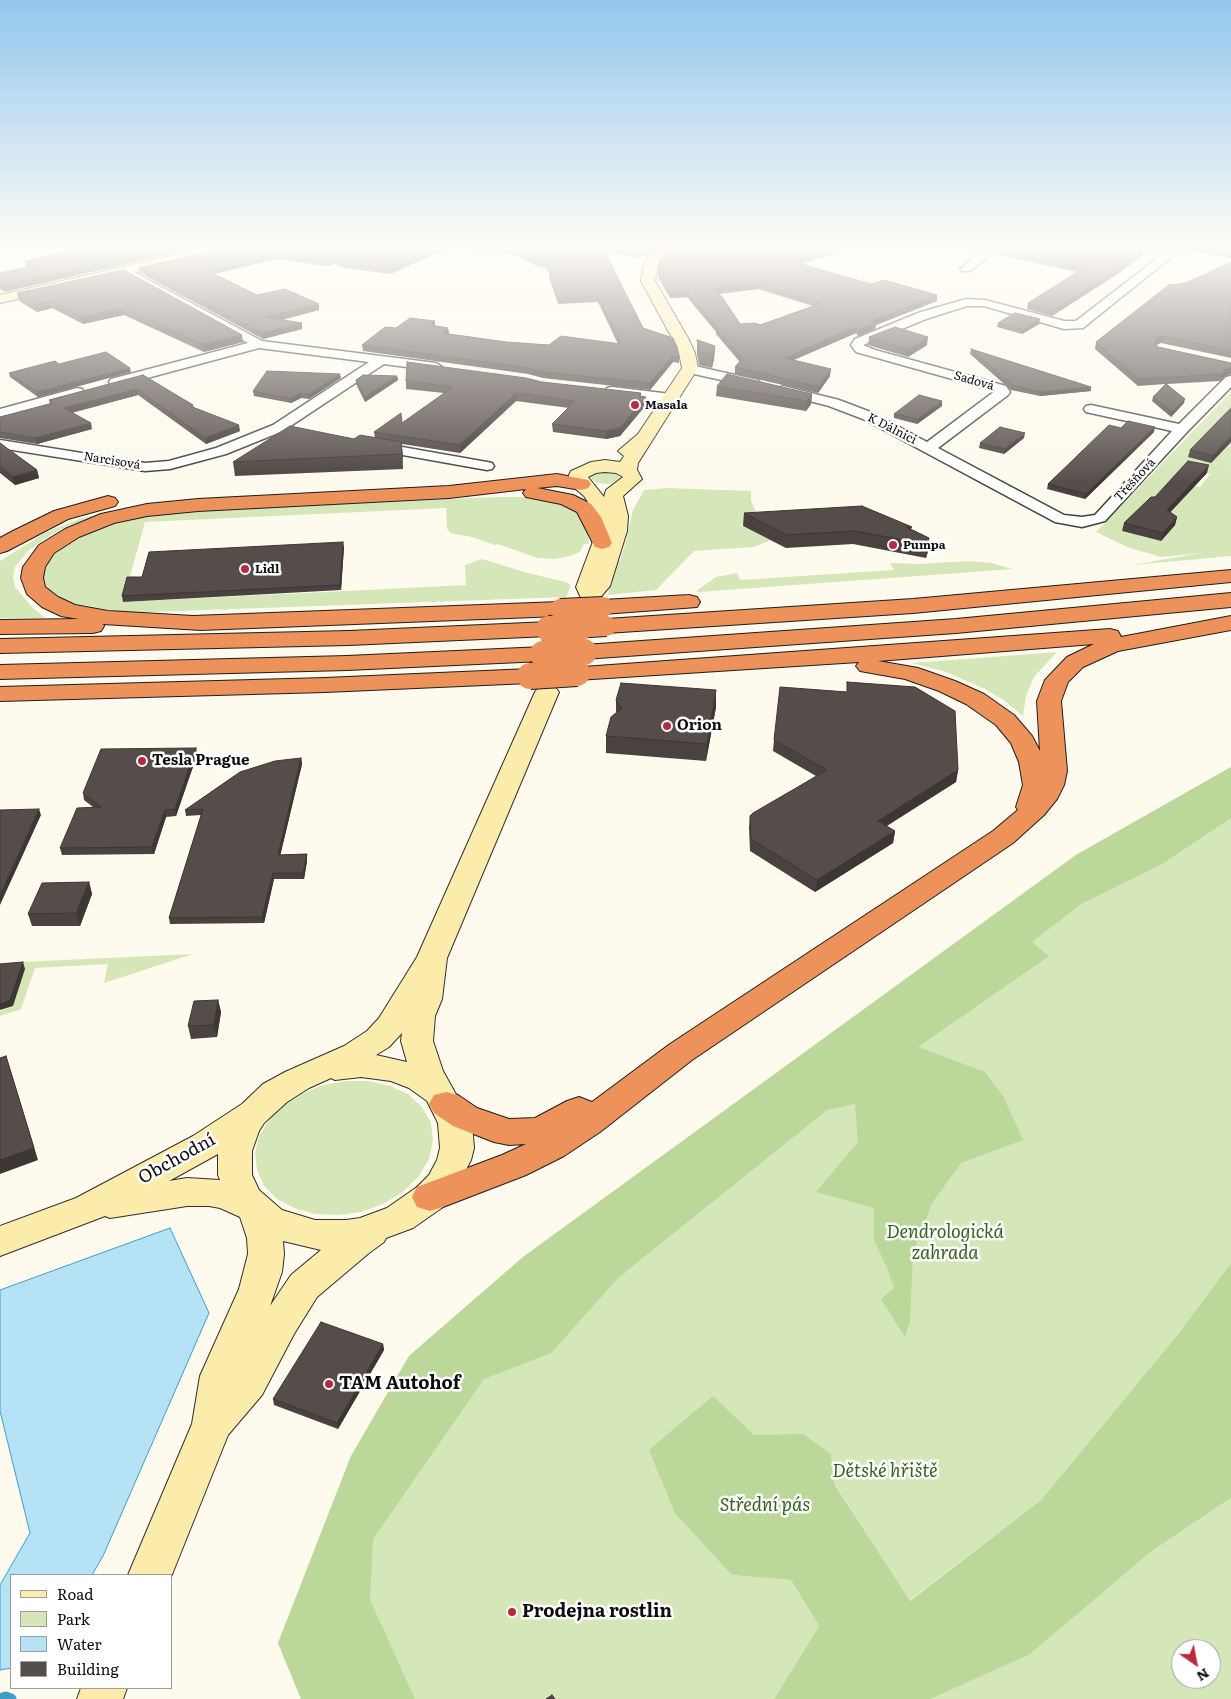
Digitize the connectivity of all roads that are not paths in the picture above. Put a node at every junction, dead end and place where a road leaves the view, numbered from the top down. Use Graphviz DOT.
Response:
graph roads {
  1 [pos="225,325"];
  2 [pos="673,325"];
  3 [pos="899,325"];
  4 [pos="259,344"];
  5 [pos="381,360"];
  6 [pos="449,369"];
  7 [pos="690,370"];
  8 [pos="1231,380"];
  9 [pos="105,385"];
  10 [pos="86,390"];
  11 [pos="595,390"];
  12 [pos="671,398"];
  13 [pos="1091,408"];
  14 [pos="0,413"];
  15 [pos="278,428"];
  16 [pos="1182,429"];
  17 [pos="298,432"];
  18 [pos="643,439"];
  19 [pos="356,443"];
  20 [pos="0,444"];
  21 [pos="928,448"];
  22 [pos="487,466"];
  23 [pos="588,476"];
  24 [pos="626,480"];
  25 [pos="349,498"];
  26 [pos="1082,522"];
  27 [pos="602,543"];
  28 [pos="0,547"];
  29 [pos="1229,577"];
  30 [pos="1231,600"];
  31 [pos="604,617"];
  32 [pos="1231,622"];
  33 [pos="200,623"];
  34 [pos="0,627"];
  35 [pos="0,646"];
  36 [pos="581,663"];
  37 [pos="718,665"];
  38 [pos="0,672"];
  39 [pos="539,684"];
  40 [pos="0,694"];
  41 [pos="1017,825"];
  42 [pos="432,958"];
  43 [pos="680,1052"];
  44 [pos="314,1073"];
  45 [pos="443,1099"];
  46 [pos="262,1104"];
  47 [pos="430,1197"];
  48 [pos="88,1208"];
  49 [pos="254,1208"];
  50 [pos="379,1227"];
  51 [pos="0,1240"];
  52 [pos="212,1424"];
  53 [pos="150,1574"];
  1 -- 4 [label="street"];
  2 -- 7 [label="street"];
  3 -- 21 [label="street, Sadová"];
  4 -- 5 [label="street"];
  4 -- 9 [label="street"];
  5 -- 6 [label="street"];
  5 -- 15 [label="street, Narcisová"];
  7 -- 12 [label="street"];
  7 -- 21 [label="street, K Dálnici"];
  8 -- 16 [label="street, Třešňová"];
  10 -- 14 [label="street"];
  11 -- 12 [label="street"];
  12 -- 18 [label="street"];
  13 -- 16 [label="street"];
  15 -- 17 [label="street"];
  15 -- 20 [label="street, Narcisová"];
  16 -- 26 [label="street, Třešňová"];
  18 -- 23 [label="street"];
  18 -- 24 [label="street"];
  19 -- 22 [label="street"];
  21 -- 26 [label="street, K Dálnici"];
  23 -- 24 [label="street"];
  23 -- 25 [label="highway"];
  23 -- 27 [label="street"];
  23 -- 28 [label="highway"];
  24 -- 27 [label="street"];
  25 -- 27 [label="highway"];
  25 -- 33 [label="highway"];
  29 -- 31 [label="highway"];
  29 -- 31 [label="highway"];
  30 -- 36 [label="highway"];
  31 -- 33 [label="highway, bridge"];
  31 -- 35 [label="highway, bridge"];
  32 -- 37 [label="highway"];
  32 -- 41 [label="highway"];
  33 -- 34 [label="highway"];
  36 -- 37 [label="highway"];
  36 -- 38 [label="highway, bridge"];
  36 -- 39 [label="highway, bridge"];
  37 -- 41 [label="highway"];
  39 -- 40 [label="highway"];
  39 -- 42 [label="street"];
  41 -- 43 [label="highway"];
  42 -- 44 [label="street"];
  42 -- 45 [label="street"];
  43 -- 45 [label="highway"];
  43 -- 47 [label="highway"];
  44 -- 45 [label="street"];
  44 -- 46 [label="street"];
  45 -- 47 [label="street"];
  46 -- 48 [label="street, Obchodní"];
  46 -- 49 [label="street"];
  47 -- 50 [label="street"];
  48 -- 49 [label="street, Obchodní"];
  48 -- 51 [label="street, Obchodní"];
  49 -- 50 [label="street, Obchodní"];
  49 -- 52 [label="street"];
  50 -- 52 [label="street"];
  52 -- 53 [label="street"];
}
